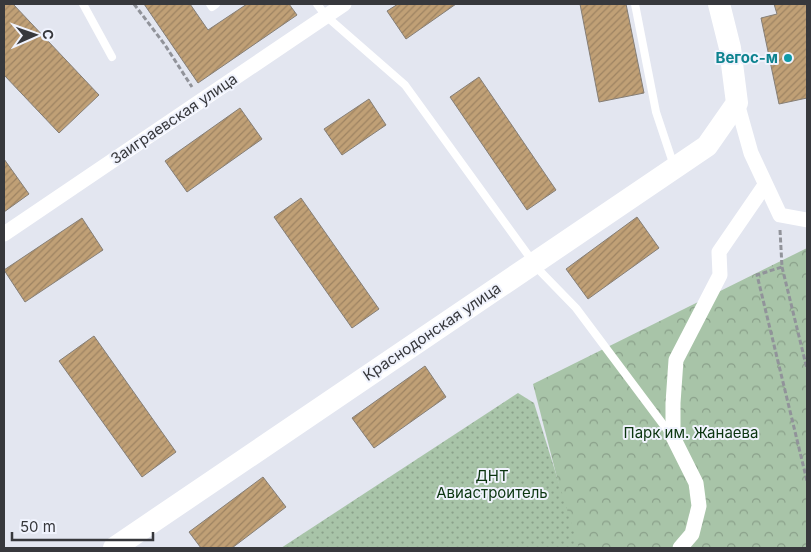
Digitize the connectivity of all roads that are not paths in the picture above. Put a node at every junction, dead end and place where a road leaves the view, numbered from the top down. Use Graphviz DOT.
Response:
graph roads {
  1 [pos="83,4"];
  2 [pos="210,4"];
  3 [pos="216,4"];
  4 [pos="344,4"];
  5 [pos="635,4"];
  6 [pos="719,4"];
  7 [pos="321,10"];
  8 [pos="112,57"];
  9 [pos="737,103"];
  10 [pos="675,168"];
  11 [pos="765,185"];
  12 [pos="807,220"];
  13 [pos="4,234"];
  14 [pos="535,263"];
  15 [pos="673,437"];
  16 [pos="114,548"];
  17 [pos="680,548"];
  1 -- 8 [label="lane"];
  2 -- 3 [label="lane"];
  4 -- 7 [label="street, Заиграевская улица"];
  5 -- 10 [label="lane"];
  6 -- 9 [label="street"];
  7 -- 13 [label="street, Заиграевская улица"];
  7 -- 14 [label="lane"];
  9 -- 10 [label="street, Краснодонская улица"];
  9 -- 11 [label="street"];
  10 -- 14 [label="street, Краснодонская улица"];
  11 -- 12 [label="street"];
  11 -- 15 [label="street"];
  14 -- 15 [label="lane"];
  14 -- 16 [label="street, Краснодонская улица"];
  15 -- 17 [label="street"];
}
